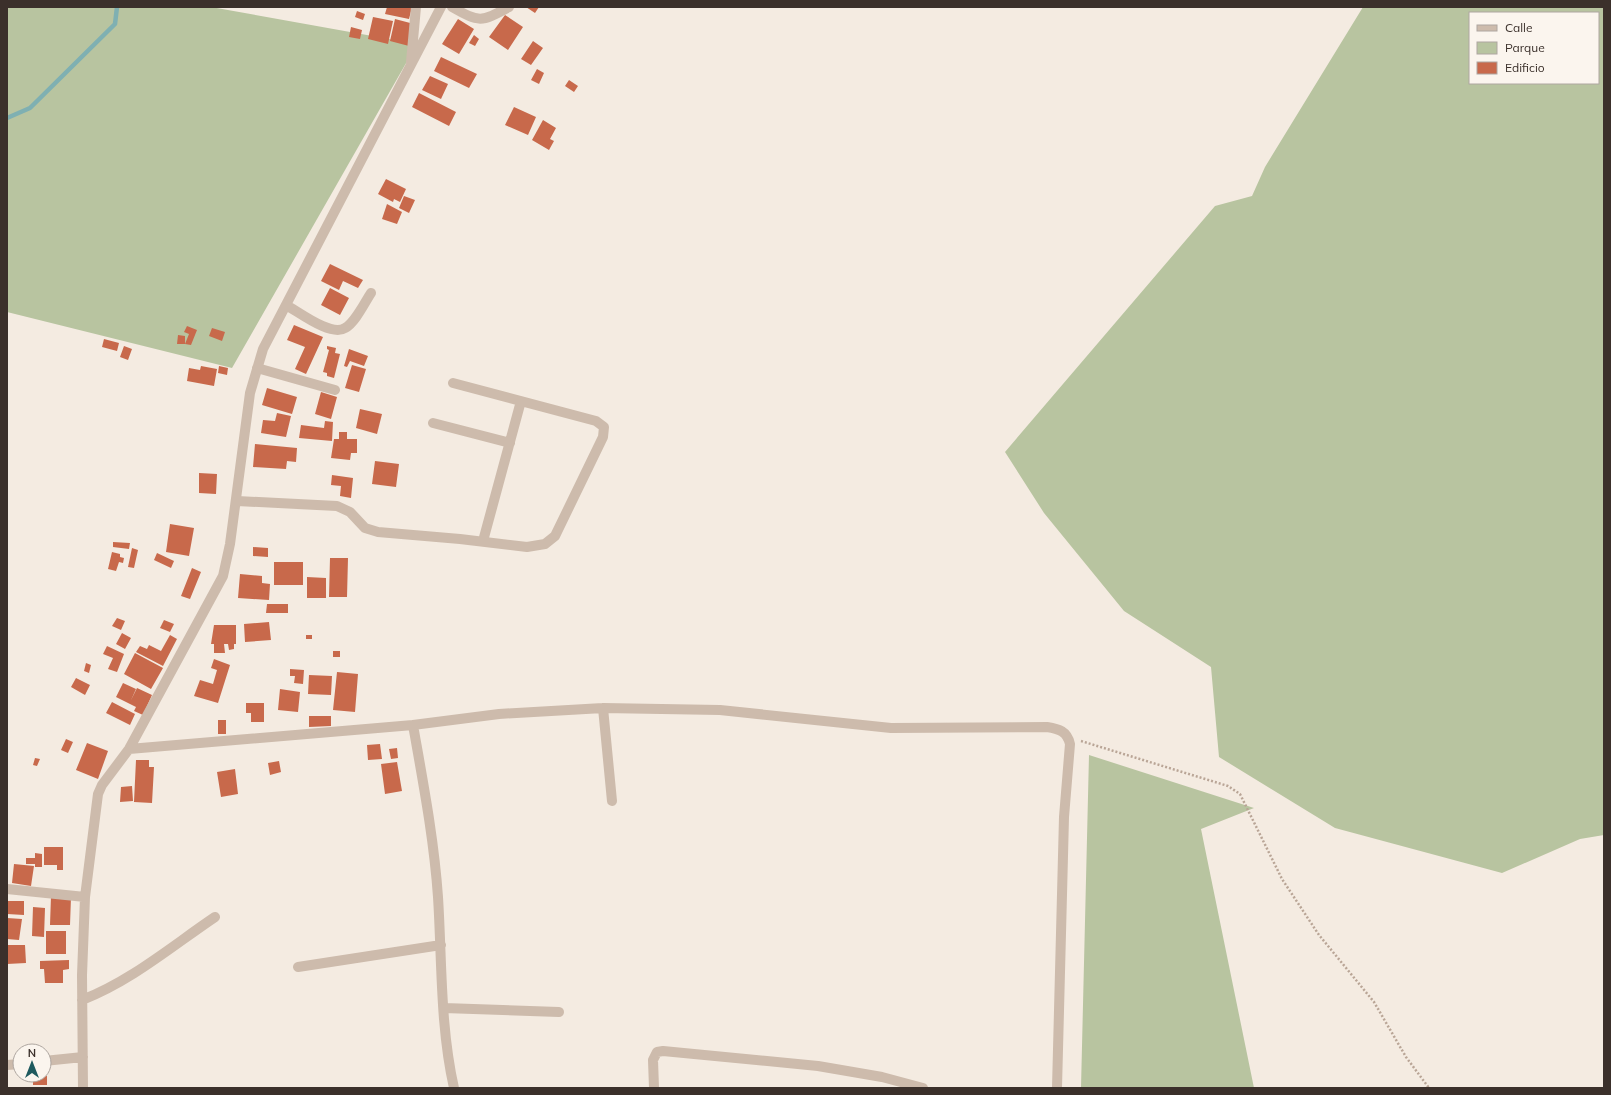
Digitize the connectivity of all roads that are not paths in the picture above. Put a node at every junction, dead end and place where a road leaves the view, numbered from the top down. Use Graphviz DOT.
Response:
graph roads {
  1 [pos="416,7"];
  2 [pos="441,7"];
  3 [pos="452,7"];
  4 [pos="509,7"];
  5 [pos="410,68"];
  6 [pos="371,293"];
  7 [pos="286,305"];
  8 [pos="257,368"];
  9 [pos="453,383"];
  10 [pos="335,390"];
  11 [pos="521,401"];
  12 [pos="433,423"];
  13 [pos="510,443"];
  14 [pos="237,501"];
  15 [pos="483,541"];
  16 [pos="603,708"];
  17 [pos="413,725"];
  18 [pos="129,749"];
  19 [pos="612,801"];
  20 [pos="7,890"];
  21 [pos="85,897"];
  22 [pos="215,917"];
  23 [pos="441,945"];
  24 [pos="298,967"];
  25 [pos="82,1000"];
  26 [pos="444,1008"];
  27 [pos="559,1012"];
  28 [pos="82,1057"];
  29 [pos="52,1060"];
  30 [pos="83,1088"];
  31 [pos="454,1088"];
  32 [pos="654,1088"];
  33 [pos="923,1088"];
  34 [pos="1056,1088"];
  1 -- 5 [label="street"];
  2 -- 5 [label="street"];
  3 -- 4 [label="street"];
  5 -- 7 [label="street"];
  6 -- 7 [label="street"];
  7 -- 8 [label="street"];
  8 -- 10 [label="street"];
  8 -- 14 [label="street"];
  9 -- 11 [label="street"];
  11 -- 13 [label="street"];
  11 -- 15 [label="street"];
  12 -- 13 [label="street"];
  13 -- 15 [label="street"];
  14 -- 15 [label="street"];
  14 -- 18 [label="street"];
  16 -- 17 [label="street"];
  16 -- 19 [label="street"];
  16 -- 34 [label="street"];
  17 -- 18 [label="street"];
  17 -- 23 [label="street"];
  18 -- 21 [label="street"];
  20 -- 21 [label="street"];
  21 -- 25 [label="street"];
  22 -- 25 [label="street"];
  23 -- 24 [label="street"];
  23 -- 26 [label="street"];
  25 -- 28 [label="street"];
  26 -- 27 [label="street"];
  26 -- 31 [label="street"];
  28 -- 29 [label="street"];
  28 -- 30 [label="street"];
  32 -- 33 [label="street"];
}
